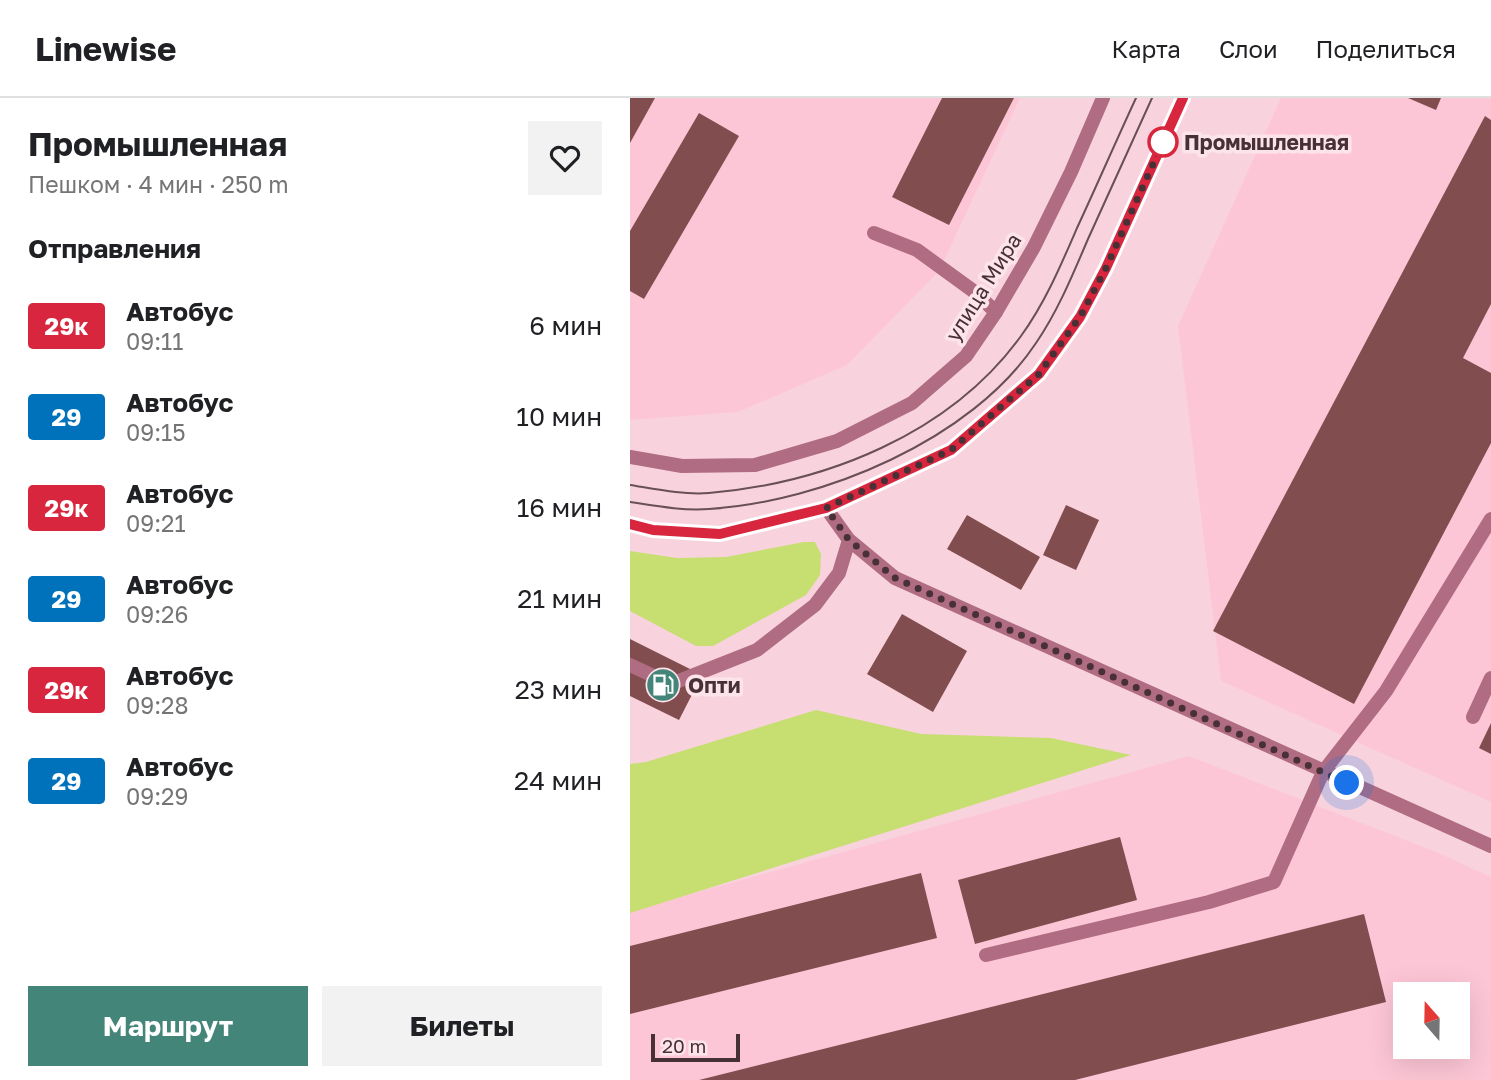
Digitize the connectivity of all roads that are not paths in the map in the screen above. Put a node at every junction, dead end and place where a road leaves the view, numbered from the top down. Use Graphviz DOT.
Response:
graph roads {
  1 [pos="1103,98"];
  2 [pos="1183,98"];
  3 [pos="874,233"];
  4 [pos="996,312"];
  5 [pos="630,457"];
  6 [pos="826,508"];
  7 [pos="1491,519"];
  8 [pos="630,524"];
  9 [pos="849,540"];
  10 [pos="630,664"];
  11 [pos="1491,678"];
  12 [pos="1473,717"];
  13 [pos="1323,772"];
  14 [pos="1491,846"];
  15 [pos="986,955"];
  1 -- 4 [label="street, улица Мира"];
  2 -- 6 [label="street"];
  3 -- 4 [label="street"];
  4 -- 5 [label="street, улица Мира"];
  6 -- 8 [label="street"];
  6 -- 9 [label="street"];
  7 -- 13 [label="street"];
  9 -- 10 [label="street"];
  9 -- 13 [label="street"];
  11 -- 12 [label="street"];
  13 -- 14 [label="street"];
  13 -- 15 [label="street"];
}
